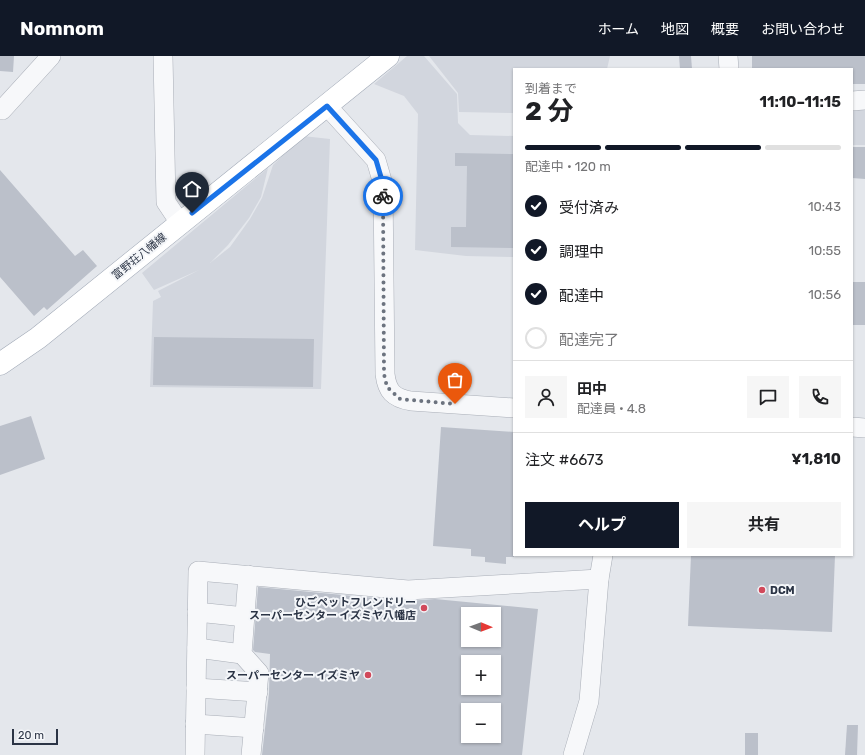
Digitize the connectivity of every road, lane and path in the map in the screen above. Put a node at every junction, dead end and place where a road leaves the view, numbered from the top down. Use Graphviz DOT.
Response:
graph roads {
  1 [pos="51,56"];
  2 [pos="163,56"];
  3 [pos="388,56"];
  4 [pos="728,56"];
  5 [pos="729,68"];
  6 [pos="865,100"];
  7 [pos="853,101"];
  8 [pos="327,106"];
  9 [pos="0,110"];
  10 [pos="180,223"];
  11 [pos="0,364"];
  12 [pos="513,408"];
  13 [pos="853,427"];
  14 [pos="865,428"];
  15 [pos="603,556"];
  16 [pos="248,575"];
  17 [pos="599,579"];
  18 [pos="197,612"];
  19 [pos="245,617"];
  20 [pos="197,648"];
  21 [pos="242,654"];
  22 [pos="196,688"];
  23 [pos="258,692"];
  24 [pos="195,724"];
  25 [pos="254,728"];
  26 [pos="195,755"];
  27 [pos="251,755"];
  28 [pos="573,755"];
  1 -- 9 [label="street"];
  2 -- 10 [label="street"];
  3 -- 8 [label="main road, 富野荘八幡線"];
  4 -- 5 [label="street"];
  6 -- 7 [label="street"];
  8 -- 10 [label="main road, 富野荘八幡線"];
  8 -- 12 [label="street"];
  10 -- 11 [label="main road, 富野荘八幡線"];
  13 -- 14 [label="street"];
  15 -- 17 [label="street"];
  16 -- 17 [label="street"];
  16 -- 18 [label="street"];
  16 -- 19 [label="street"];
  17 -- 28 [label="street"];
  18 -- 19 [label="street"];
  18 -- 20 [label="street"];
  19 -- 21 [label="street"];
  20 -- 21 [label="street"];
  20 -- 22 [label="street"];
  21 -- 23 [label="street"];
  22 -- 23 [label="street"];
  22 -- 24 [label="street"];
  23 -- 25 [label="street"];
  24 -- 25 [label="street"];
  24 -- 26 [label="street"];
  25 -- 27 [label="street"];
}
